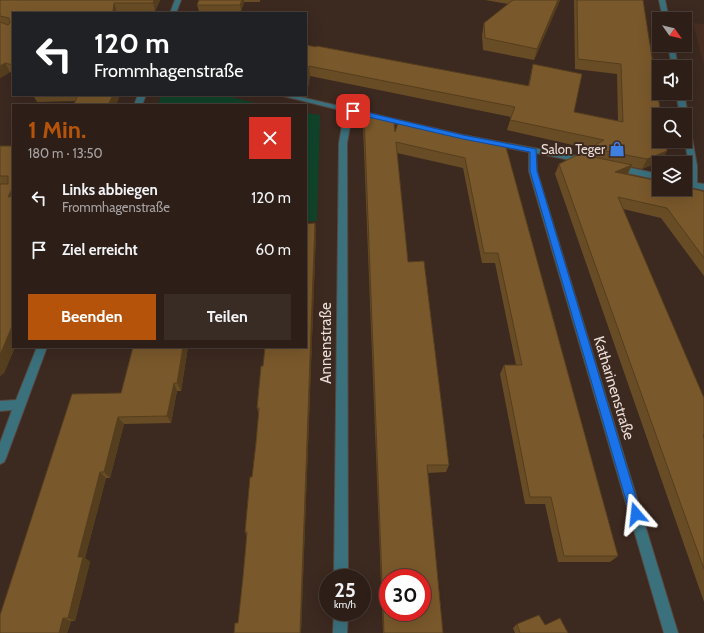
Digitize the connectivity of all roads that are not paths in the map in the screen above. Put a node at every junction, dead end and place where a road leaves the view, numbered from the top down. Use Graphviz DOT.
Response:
graph roads {
  1 [pos="178,0"];
  2 [pos="662,0"];
  3 [pos="173,12"];
  4 [pos="665,12"];
  5 [pos="287,96"];
  6 [pos="353,111"];
  7 [pos="534,150"];
  8 [pos="692,160"];
  9 [pos="594,163"];
  10 [pos="608,166"];
  11 [pos="692,170"];
  12 [pos="652,175"];
  13 [pos="692,185"];
  14 [pos="704,187"];
  15 [pos="42,348"];
  16 [pos="19,405"];
  17 [pos="0,406"];
  18 [pos="0,458"];
  19 [pos="341,569"];
  20 [pos="341,621"];
  21 [pos="340,633"];
  22 [pos="671,633"];
  1 -- 3 [label="street"];
  2 -- 4 [label="street"];
  5 -- 6 [label="street"];
  6 -- 7 [label="street"];
  6 -- 19 [label="street, Annenstraße"];
  7 -- 9 [label="street"];
  7 -- 22 [label="street, Katharinenstraße"];
  8 -- 11 [label="street"];
  10 -- 12 [label="street"];
  13 -- 14 [label="street"];
  15 -- 16 [label="street"];
  16 -- 17 [label="street"];
  16 -- 18 [label="street"];
  20 -- 21 [label="street"];
}
